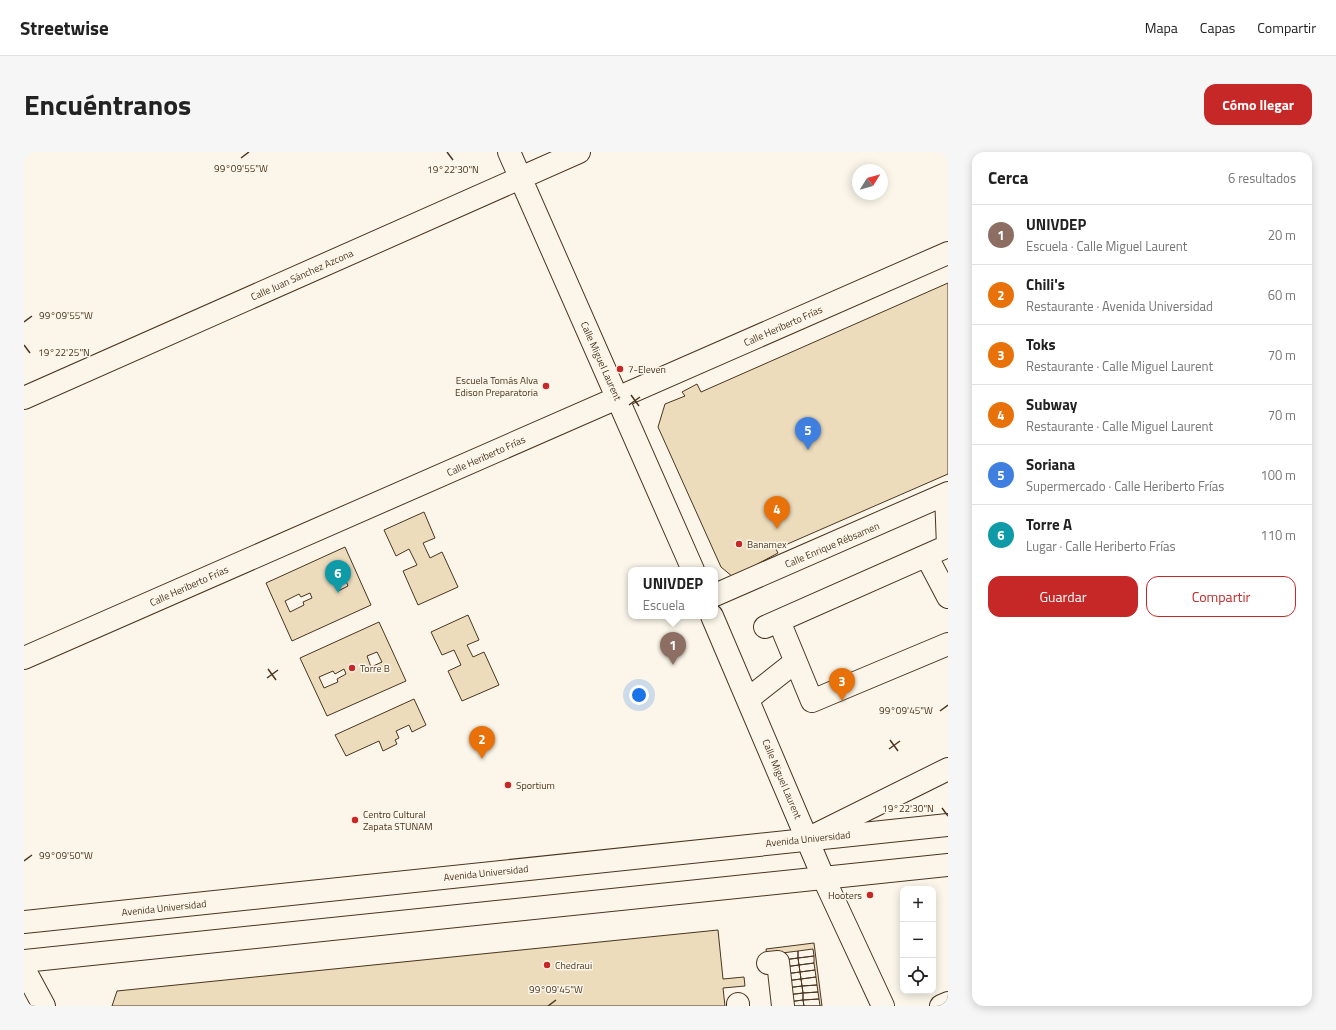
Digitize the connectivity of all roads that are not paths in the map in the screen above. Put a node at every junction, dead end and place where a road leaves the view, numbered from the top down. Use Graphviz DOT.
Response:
graph roads {
  1 [pos="509,152"];
  2 [pos="579,152"];
  3 [pos="521,178"];
  4 [pos="948,253"];
  5 [pos="24,398"];
  6 [pos="618,398"];
  7 [pos="947,493"];
  8 [pos="948,547"];
  9 [pos="927,557"];
  10 [pos="692,567"];
  11 [pos="718,594"];
  12 [pos="948,597"];
  13 [pos="713,619"];
  14 [pos="948,644"];
  15 [pos="24,658"];
  16 [pos="795,662"];
  17 [pos="748,699"];
  18 [pos="948,769"];
  19 [pos="948,825"];
  20 [pos="807,839"];
  21 [pos="948,865"];
  22 [pos="824,879"];
  23 [pos="24,922"];
  24 [pos="24,961"];
  25 [pos="768,963"];
  26 [pos="24,969"];
  27 [pos="948,1003"];
  28 [pos="44,1006"];
  29 [pos="783,1006"];
  30 [pos="883,1006"];
  31 [pos="941,1006"];
  1 -- 3 [label="street, Calle Miguel Laurent"];
  2 -- 3 [label="street, Calle Juan Sánchez Azcona"];
  3 -- 5 [label="street, Calle Juan Sánchez Azcona"];
  3 -- 6 [label="street, Calle Miguel Laurent"];
  4 -- 6 [label="street, Calle Heriberto Frías"];
  6 -- 10 [label="street, Calle Miguel Laurent"];
  6 -- 15 [label="street, Calle Heriberto Frías"];
  7 -- 8 [label="street"];
  7 -- 11 [label="street, Calle Enrique Rébsamen"];
  8 -- 9 [label="street"];
  9 -- 12 [label="street"];
  9 -- 16 [label="street"];
  13 -- 17 [label="street, Calle Miguel Laurent"];
  14 -- 16 [label="street"];
  16 -- 17 [label="street"];
  17 -- 20 [label="street, Calle Miguel Laurent"];
  18 -- 20 [label="street"];
  19 -- 20 [label="street, Avenida Universidad"];
  20 -- 22 [label="street, Calle Miguel Laurent"];
  20 -- 23 [label="street, Avenida Universidad"];
  21 -- 22 [label="street"];
  22 -- 24 [label="street"];
  22 -- 30 [label="street, Calle Miguel Laurent"];
  25 -- 29 [label="street"];
  26 -- 28 [label="street"];
  27 -- 31 [label="street"];
}
